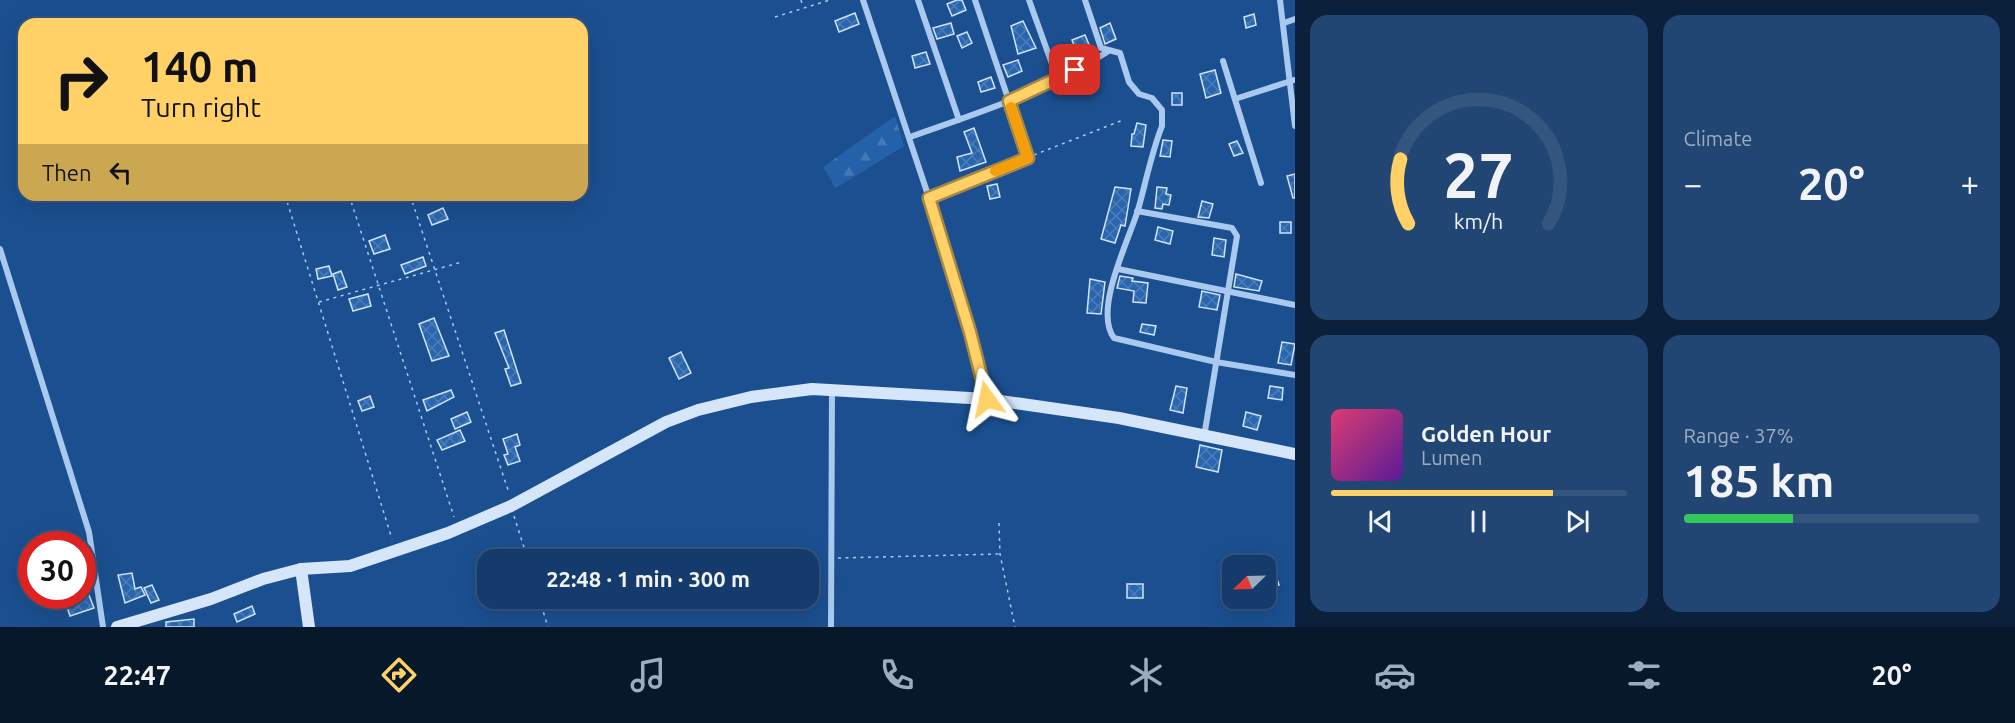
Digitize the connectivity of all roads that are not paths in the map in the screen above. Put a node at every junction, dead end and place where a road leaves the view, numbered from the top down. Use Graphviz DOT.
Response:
graph roads {
  1 [pos="863,0"];
  2 [pos="918,0"];
  3 [pos="975,0"];
  4 [pos="1029,0"];
  5 [pos="1085,0"];
  6 [pos="1280,0"];
  7 [pos="1295,19"];
  8 [pos="1284,23"];
  9 [pos="1107,52"];
  10 [pos="1222,61"];
  11 [pos="1057,78"];
  12 [pos="1293,80"];
  13 [pos="1235,99"];
  14 [pos="1009,101"];
  15 [pos="959,120"];
  16 [pos="1295,126"];
  17 [pos="910,137"];
  18 [pos="1261,183"];
  19 [pos="929,198"];
  20 [pos="1137,211"];
  21 [pos="0,249"];
  22 [pos="1118,269"];
  23 [pos="1228,291"];
  24 [pos="1295,305"];
  25 [pos="1216,362"];
  26 [pos="1295,375"];
  27 [pos="832,389"];
  28 [pos="987,399"];
  29 [pos="1204,437"];
  30 [pos="1295,454"];
  31 [pos="301,569"];
  32 [pos="103,627"];
  33 [pos="117,627"];
  34 [pos="309,627"];
  35 [pos="831,627"];
  1 -- 17 [label="street"];
  2 -- 15 [label="street"];
  3 -- 14 [label="street"];
  4 -- 11 [label="street"];
  5 -- 9 [label="street"];
  6 -- 8 [label="street"];
  7 -- 8 [label="street"];
  8 -- 12 [label="street"];
  9 -- 11 [label="street"];
  9 -- 20 [label="street"];
  10 -- 13 [label="street"];
  11 -- 14 [label="street"];
  12 -- 13 [label="street"];
  12 -- 16 [label="street"];
  13 -- 18 [label="street"];
  14 -- 15 [label="street"];
  14 -- 19 [label="street"];
  15 -- 17 [label="street"];
  17 -- 19 [label="street"];
  19 -- 28 [label="street"];
  20 -- 22 [label="street"];
  20 -- 23 [label="street"];
  21 -- 32 [label="street"];
  22 -- 23 [label="street"];
  22 -- 25 [label="street"];
  23 -- 24 [label="street"];
  23 -- 25 [label="street"];
  25 -- 26 [label="street"];
  25 -- 29 [label="street"];
  27 -- 28 [label="street"];
  27 -- 31 [label="street"];
  27 -- 35 [label="street"];
  28 -- 29 [label="street"];
  29 -- 30 [label="street"];
  31 -- 33 [label="street"];
  31 -- 34 [label="street"];
}
